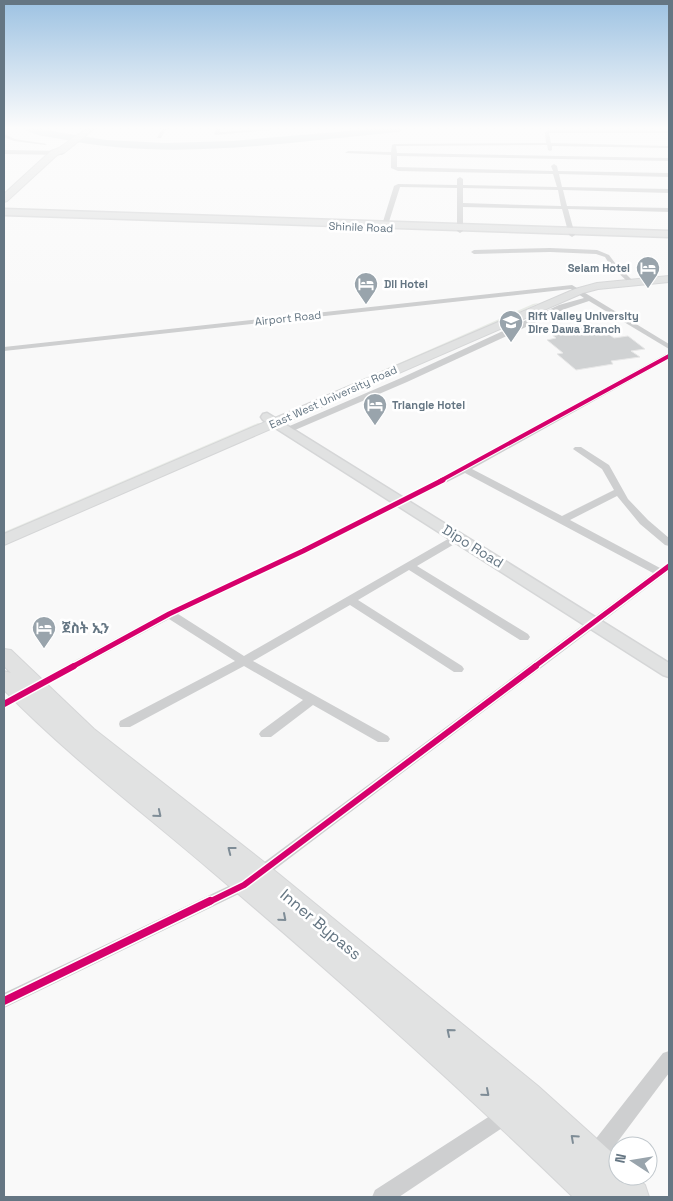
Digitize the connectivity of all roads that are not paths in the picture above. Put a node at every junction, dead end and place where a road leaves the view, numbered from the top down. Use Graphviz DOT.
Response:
graph roads {
  1 [pos="20,185"];
  2 [pos="25,185"];
  3 [pos="560,185"];
  4 [pos="460,187"];
  5 [pos="561,189"];
  6 [pos="669,191"];
  7 [pos="4,199"];
  8 [pos="460,204"];
  9 [pos="4,205"];
  10 [pos="565,207"];
  11 [pos="669,210"];
  12 [pos="4,212"];
  13 [pos="384,226"];
  14 [pos="460,229"];
  15 [pos="571,233"];
  16 [pos="669,234"];
  17 [pos="669,238"];
  18 [pos="474,252"];
  19 [pos="669,277"];
  20 [pos="630,280"];
  21 [pos="581,292"];
  22 [pos="669,347"];
  23 [pos="4,350"];
  24 [pos="669,356"];
  25 [pos="277,423"];
  26 [pos="578,450"];
  27 [pos="465,468"];
  28 [pos="619,491"];
  29 [pos="399,501"];
  30 [pos="563,520"];
  31 [pos="4,528"];
  32 [pos="459,537"];
  33 [pos="4,540"];
  34 [pos="669,543"];
  35 [pos="410,566"];
  36 [pos="665,569"];
  37 [pos="350,600"];
  38 [pos="169,614"];
  39 [pos="593,623"];
  40 [pos="524,637"];
  41 [pos="4,655"];
  42 [pos="244,661"];
  43 [pos="458,669"];
  44 [pos="669,671"];
  45 [pos="16,691"];
  46 [pos="313,699"];
  47 [pos="125,724"];
  48 [pos="266,734"];
  49 [pos="383,739"];
  50 [pos="252,879"];
  51 [pos="4,1001"];
  52 [pos="669,1059"];
  53 [pos="508,1113"];
  54 [pos="594,1156"];
  55 [pos="577,1179"];
  56 [pos="382,1197"];
  57 [pos="596,1197"];
  58 [pos="633,1197"];
  1 -- 7 [label="main road"];
  2 -- 9 [label="main road"];
  3 -- 5 [label="street"];
  4 -- 5 [label="street"];
  4 -- 8 [label="street"];
  4 -- 13 [label="street"];
  5 -- 6 [label="street"];
  5 -- 10 [label="street"];
  8 -- 10 [label="street"];
  8 -- 14 [label="street"];
  10 -- 11 [label="street"];
  10 -- 15 [label="street"];
  12 -- 13 [label="street, Shinile Road"];
  13 -- 14 [label="street, Shinile Road"];
  14 -- 15 [label="street, Shinile Road"];
  15 -- 16 [label="street, Shinile Road"];
  15 -- 17 [label="street, Shinile Road"];
  18 -- 20 [label="street"];
  19 -- 20 [label="main road, East West University Road"];
  20 -- 21 [label="main road, East West University Road"];
  21 -- 22 [label="street"];
  21 -- 23 [label="street, Airport Road"];
  21 -- 25 [label="main road, East West University Road"];
  21 -- 25 [label="street"];
  24 -- 27 [label="street"];
  25 -- 29 [label="street, Dipo Road"];
  25 -- 31 [label="main road, East West University Road"];
  25 -- 33 [label="main road, East West University Road"];
  26 -- 28 [label="street"];
  27 -- 29 [label="street"];
  27 -- 30 [label="street"];
  28 -- 30 [label="street"];
  28 -- 34 [label="street"];
  29 -- 32 [label="street, Dipo Road"];
  29 -- 38 [label="street"];
  30 -- 36 [label="street"];
  32 -- 35 [label="street"];
  32 -- 39 [label="street, Dipo Road"];
  35 -- 37 [label="street"];
  35 -- 40 [label="street"];
  36 -- 39 [label="street"];
  37 -- 42 [label="street"];
  37 -- 43 [label="street"];
  38 -- 42 [label="street"];
  38 -- 45 [label="street"];
  39 -- 44 [label="street, Dipo Road"];
  39 -- 50 [label="street"];
  41 -- 45 [label="main road, Inner Bypass"];
  42 -- 46 [label="street"];
  42 -- 47 [label="street"];
  45 -- 50 [label="main road, Inner Bypass"];
  46 -- 48 [label="street"];
  46 -- 49 [label="street"];
  50 -- 51 [label="street"];
  50 -- 53 [label="main road, Inner Bypass, one-way"];
  54 -- 50 [label="main road, Inner Bypass, one-way"];
  52 -- 54 [label="street"];
  53 -- 55 [label="main road, Inner Bypass"];
  53 -- 56 [label="street"];
  54 -- 55 [label="street"];
  54 -- 58 [label="main road, Inner Bypass"];
  55 -- 57 [label="main road, Inner Bypass"];
}
